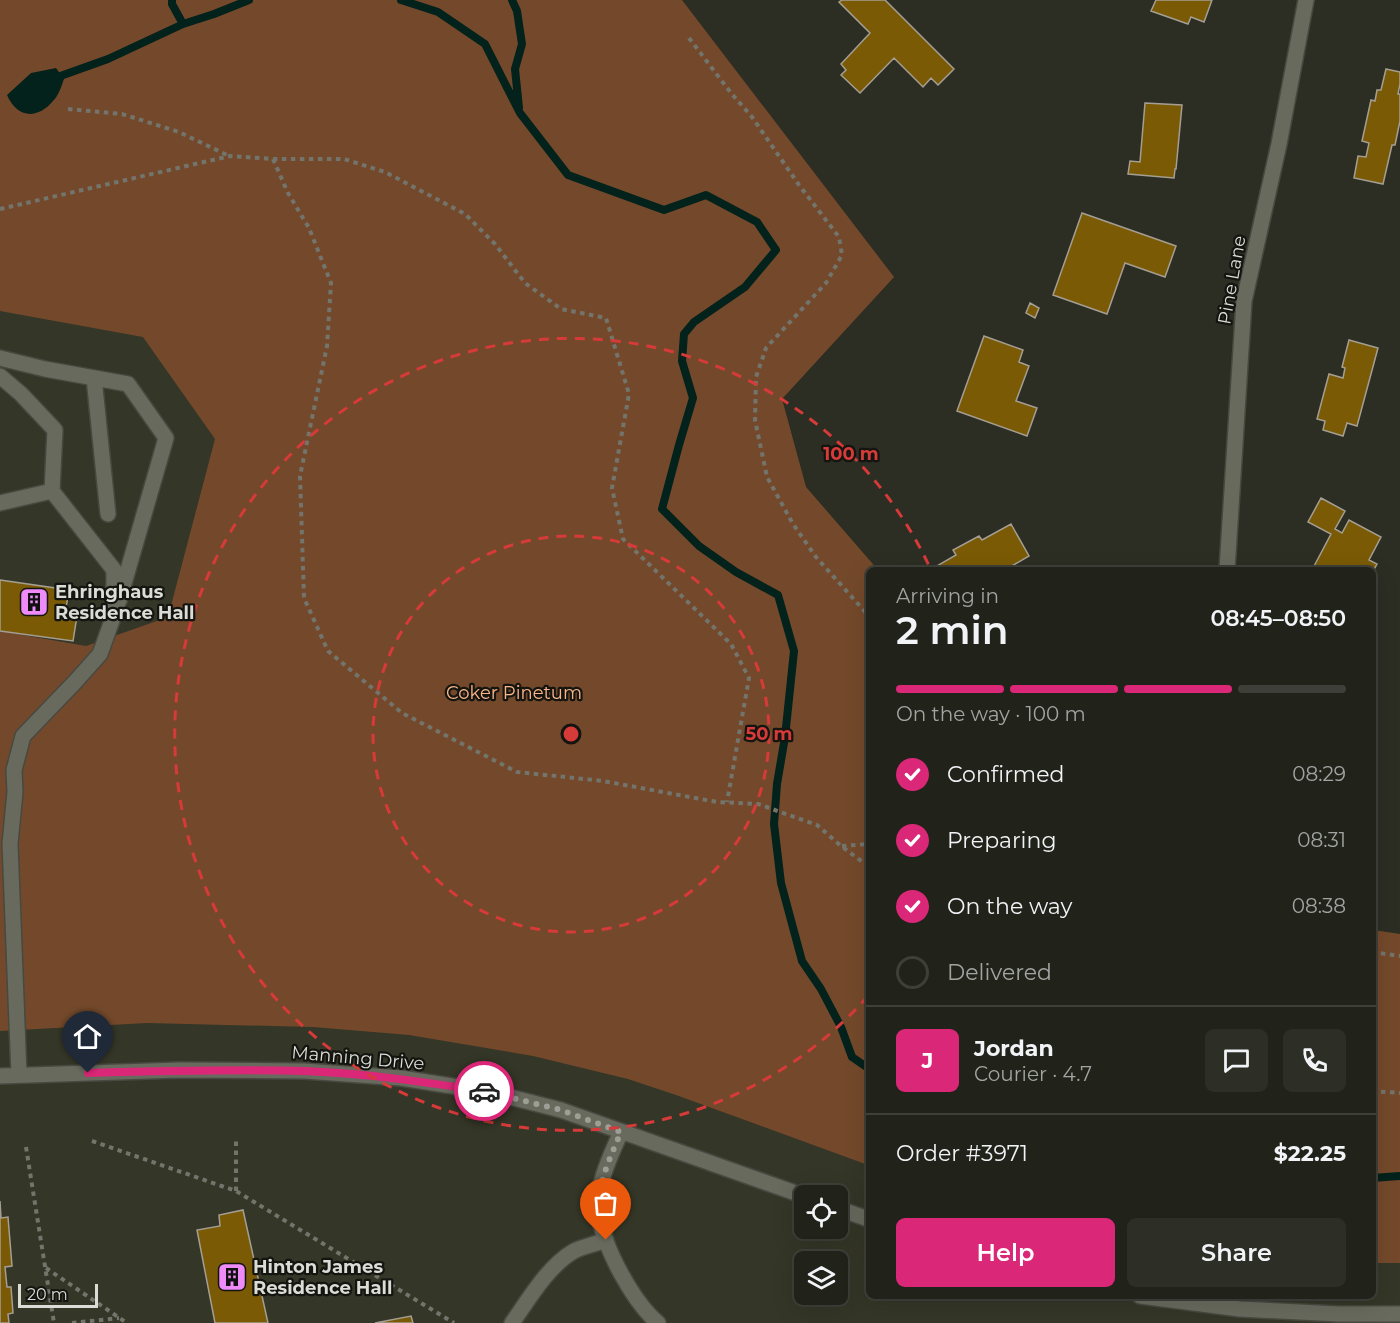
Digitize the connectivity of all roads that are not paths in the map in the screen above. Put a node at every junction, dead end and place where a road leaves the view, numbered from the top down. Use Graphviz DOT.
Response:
graph roads {
  1 [pos="1306,0"];
  2 [pos="0,358"];
  3 [pos="0,376"];
  4 [pos="94,378"];
  5 [pos="52,491"];
  6 [pos="0,503"];
  7 [pos="108,514"];
  8 [pos="1227,567"];
  9 [pos="114,615"];
  10 [pos="7,793"];
  11 [pos="20,1075"];
  12 [pos="0,1076"];
  13 [pos="621,1132"];
  14 [pos="794,1193"];
  15 [pos="848,1212"];
  16 [pos="866,1218"];
  17 [pos="606,1240"];
  18 [pos="1161,1299"];
  19 [pos="1400,1314"];
  20 [pos="655,1320"];
  21 [pos="512,1323"];
  1 -- 8 [label="street, Pine Lane"];
  2 -- 4 [label="street"];
  3 -- 5 [label="street"];
  4 -- 7 [label="street"];
  4 -- 9 [label="street"];
  5 -- 6 [label="street"];
  5 -- 9 [label="street"];
  9 -- 10 [label="street"];
  10 -- 11 [label="street"];
  11 -- 12 [label="street, Manning Drive"];
  11 -- 13 [label="street, Manning Drive"];
  13 -- 14 [label="street, Manning Drive"];
  13 -- 17 [label="street"];
  15 -- 16 [label="street"];
  17 -- 20 [label="street"];
  17 -- 21 [label="street"];
  18 -- 19 [label="street"];
}
